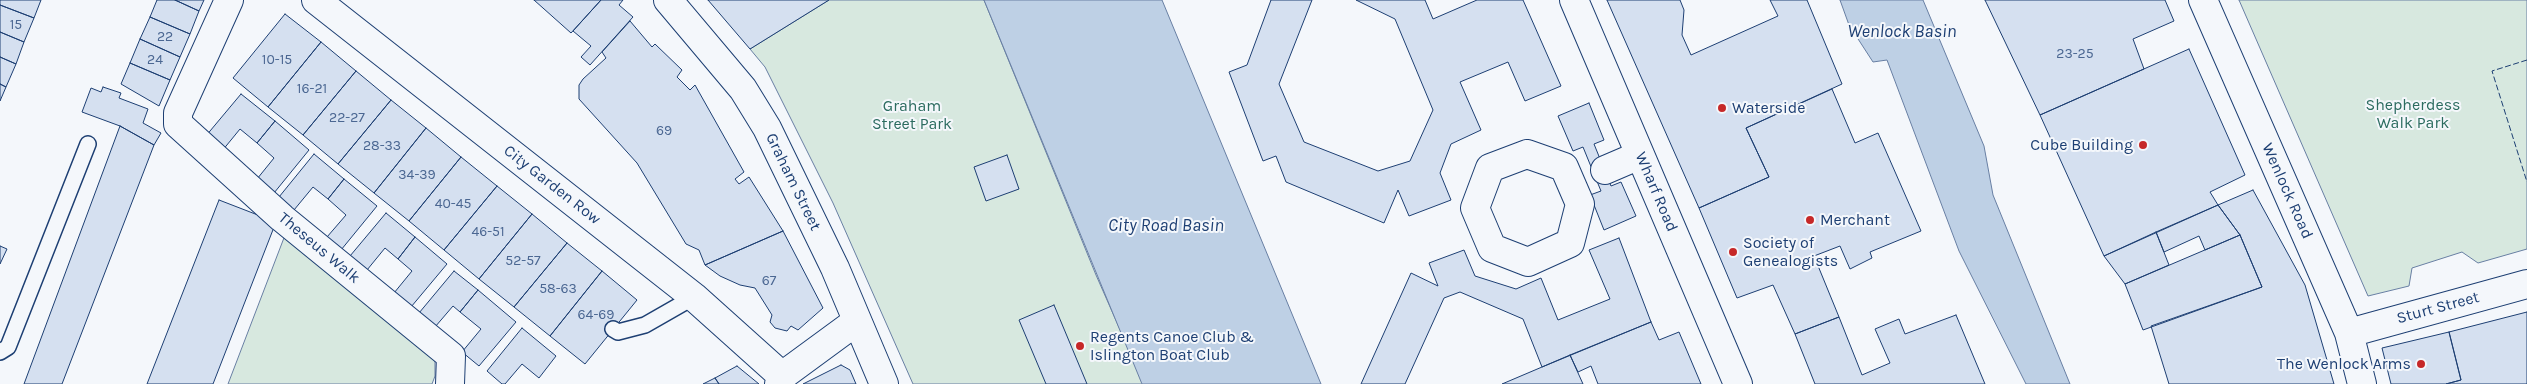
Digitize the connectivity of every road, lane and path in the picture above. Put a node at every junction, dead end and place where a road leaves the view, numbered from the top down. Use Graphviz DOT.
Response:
graph roads {
  1 [pos="228,0"];
  2 [pos="316,0"];
  3 [pos="668,0"];
  4 [pos="1574,0"];
  5 [pos="2203,0"];
  6 [pos="88,144"];
  7 [pos="1640,155"];
  8 [pos="1590,176"];
  9 [pos="2527,284"];
  10 [pos="694,297"];
  11 [pos="857,321"];
  12 [pos="613,329"];
  13 [pos="2349,333"];
  14 [pos="0,352"];
  15 [pos="780,380"];
  16 [pos="450,384"];
  17 [pos="884,384"];
  18 [pos="1738,384"];
  19 [pos="2362,384"];
  1 -- 16 [label="street, Theseus Walk"];
  2 -- 10 [label="street, City Garden Row"];
  3 -- 11 [label="street, Graham Street"];
  4 -- 7 [label="street, Wharf Road"];
  5 -- 13 [label="street, Wenlock Road"];
  6 -- 14 [label="lane"];
  7 -- 8 [label="street"];
  7 -- 18 [label="street, Wharf Road"];
  9 -- 13 [label="street, Sturt Street"];
  10 -- 12 [label="lane"];
  10 -- 15 [label="street, City Garden Row"];
  11 -- 15 [label="street"];
  11 -- 17 [label="street, Graham Street"];
  13 -- 19 [label="street, Wenlock Road"];
}
